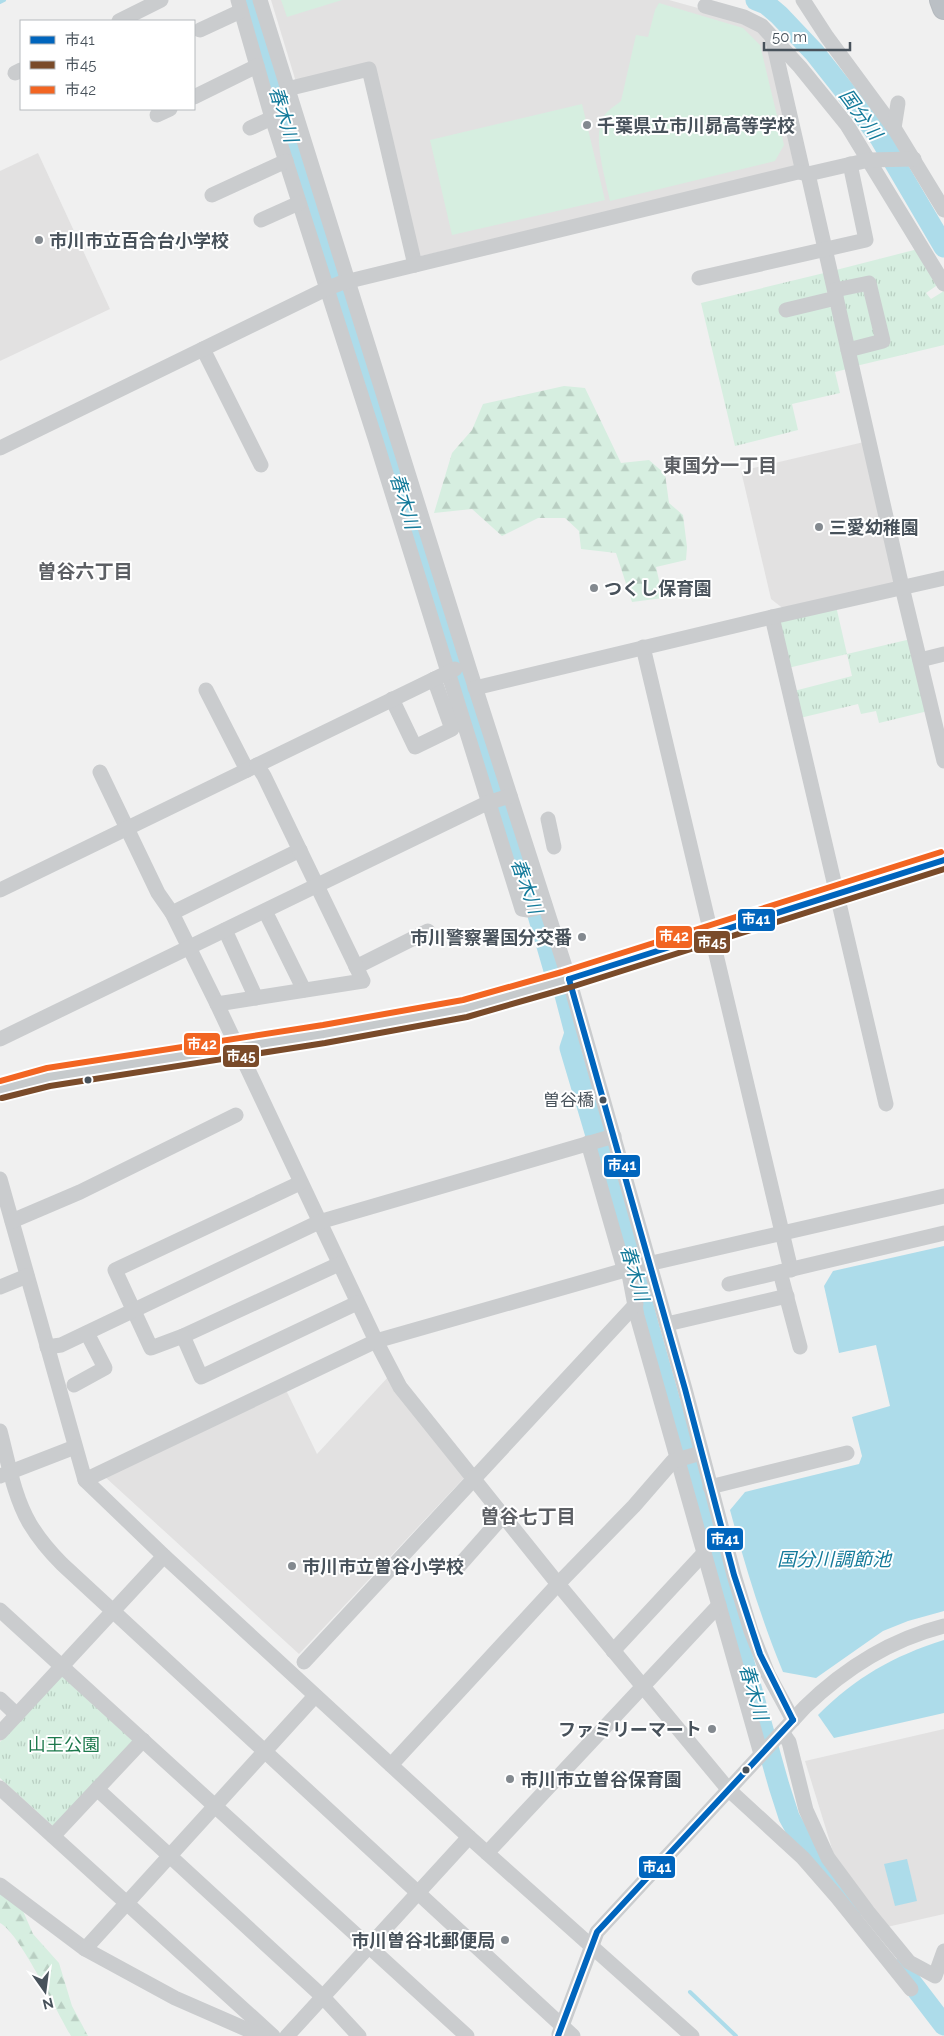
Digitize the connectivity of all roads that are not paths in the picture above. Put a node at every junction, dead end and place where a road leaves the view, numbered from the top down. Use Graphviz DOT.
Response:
graph roads {
  1 [pos="161,0"];
  2 [pos="260,0"];
  3 [pos="803,0"];
  4 [pos="942,0"];
  5 [pos="714,4"];
  6 [pos="240,5"];
  7 [pos="944,8"];
  8 [pos="121,20"];
  9 [pos="200,30"];
  10 [pos="772,35"];
  11 [pos="257,66"];
  12 [pos="287,89"];
  13 [pos="195,97"];
  14 [pos="898,103"];
  15 [pos="272,118"];
  16 [pos="250,128"];
  17 [pos="894,128"];
  18 [pos="910,159"];
  19 [pos="872,160"];
  20 [pos="286,161"];
  21 [pos="850,164"];
  22 [pos="806,173"];
  23 [pos="212,195"];
  24 [pos="299,203"];
  25 [pos="944,210"];
  26 [pos="261,220"];
  27 [pos="825,250"];
  28 [pos="415,265"];
  29 [pos="699,278"];
  30 [pos="944,284"];
  31 [pos="335,285"];
  32 [pos="835,294"];
  33 [pos="786,310"];
  34 [pos="203,349"];
  35 [pos="848,350"];
  36 [pos="0,448"];
  37 [pos="261,465"];
  38 [pos="944,578"];
  39 [pos="902,587"];
  40 [pos="772,617"];
  41 [pos="643,647"];
  42 [pos="944,654"];
  43 [pos="920,660"];
  44 [pos="452,670"];
  45 [pos="475,688"];
  46 [pos="206,690"];
  47 [pos="392,700"];
  48 [pos="944,761"];
  49 [pos="252,767"];
  50 [pos="100,772"];
  51 [pos="508,797"];
  52 [pos="490,802"];
  53 [pos="548,819"];
  54 [pos="128,828"];
  55 [pos="554,847"];
  56 [pos="300,850"];
  57 [pos="944,860"];
  58 [pos="317,885"];
  59 [pos="0,890"];
  60 [pos="837,892"];
  61 [pos="538,908"];
  62 [pos="265,910"];
  63 [pos="172,913"];
  64 [pos="225,930"];
  65 [pos="428,932"];
  66 [pos="709,934"];
  67 [pos="188,948"];
  68 [pos="356,967"];
  69 [pos="562,981"];
  70 [pos="304,990"];
  71 [pos="256,998"];
  72 [pos="217,1004"];
  73 [pos="0,1039"];
  74 [pos="235,1047"];
  75 [pos="0,1090"];
  76 [pos="886,1104"];
  77 [pos="236,1115"];
  78 [pos="599,1140"];
  79 [pos="0,1179"];
  80 [pos="300,1183"];
  81 [pos="944,1196"];
  82 [pos="12,1221"];
  83 [pos="319,1222"];
  84 [pos="782,1233"];
  85 [pos="944,1233"];
  86 [pos="339,1264"];
  87 [pos="635,1267"];
  88 [pos="786,1271"];
  89 [pos="27,1276"];
  90 [pos="729,1284"];
  91 [pos="0,1287"];
  92 [pos="787,1296"];
  93 [pos="357,1303"];
  94 [pos="636,1304"];
  95 [pos="134,1310"];
  96 [pos="667,1324"];
  97 [pos="87,1333"];
  98 [pos="183,1336"];
  99 [pos="376,1341"];
  100 [pos="47,1347"];
  101 [pos="800,1347"];
  102 [pos="74,1385"];
  103 [pos="0,1431"];
  104 [pos="75,1447"];
  105 [pos="847,1453"];
  106 [pos="688,1457"];
  107 [pos="6,1474"];
  108 [pos="474,1479"];
  109 [pos="85,1480"];
  110 [pos="710,1487"];
  111 [pos="504,1516"];
  112 [pos="704,1553"];
  113 [pos="164,1556"];
  114 [pos="458,1567"];
  115 [pos="558,1584"];
  116 [pos="719,1605"];
  117 [pos="0,1610"];
  118 [pos="113,1611"];
  119 [pos="944,1626"];
  120 [pos="613,1650"];
  121 [pos="304,1662"];
  122 [pos="62,1667"];
  123 [pos="643,1686"];
  124 [pos="315,1696"];
  125 [pos="0,1699"];
  126 [pos="17,1715"];
  127 [pos="793,1720"];
  128 [pos="0,1733"];
  129 [pos="778,1736"];
  130 [pos="143,1740"];
  131 [pos="265,1751"];
  132 [pos="763,1753"];
  133 [pos="391,1765"];
  134 [pos="0,1788"];
  135 [pos="97,1789"];
  136 [pos="728,1789"];
  137 [pos="215,1806"];
  138 [pos="53,1836"];
  139 [pos="468,1837"];
  140 [pos="487,1853"];
  141 [pos="170,1855"];
  142 [pos="0,1886"];
  143 [pos="418,1893"];
  144 [pos="127,1903"];
  145 [pos="591,1945"];
  146 [pos="368,1947"];
  147 [pos="85,1949"];
  148 [pos="944,1951"];
  149 [pos="910,1989"];
  150 [pos="322,1996"];
  151 [pos="564,2033"];
  152 [pos="262,2036"];
  153 [pos="273,2036"];
  154 [pos="286,2036"];
  155 [pos="359,2036"];
  156 [pos="467,2036"];
  157 [pos="692,2036"];
  1 -- 8 [label="street"];
  2 -- 12 [label="street"];
  3 -- 17 [label="street"];
  4 -- 7 [label="highway"];
  5 -- 10 [label="street"];
  6 -- 9 [label="street"];
  6 -- 11 [label="street"];
  10 -- 19 [label="street"];
  10 -- 22 [label="street"];
  11 -- 13 [label="street"];
  11 -- 15 [label="street"];
  12 -- 28 [label="street"];
  12 -- 31 [label="street"];
  14 -- 17 [label="street"];
  15 -- 16 [label="street"];
  15 -- 20 [label="street"];
  17 -- 18 [label="street"];
  18 -- 19 [label="street"];
  18 -- 25 [label="street"];
  19 -- 21 [label="street"];
  19 -- 30 [label="street"];
  20 -- 23 [label="street"];
  20 -- 24 [label="street"];
  21 -- 22 [label="street"];
  21 -- 27 [label="street"];
  22 -- 27 [label="street"];
  22 -- 28 [label="street"];
  24 -- 26 [label="street"];
  24 -- 31 [label="street"];
  27 -- 29 [label="street"];
  27 -- 32 [label="street"];
  28 -- 31 [label="street"];
  31 -- 34 [label="street"];
  31 -- 44 [label="street"];
  31 -- 44 [label="street"];
  32 -- 33 [label="street"];
  32 -- 35 [label="street"];
  32 -- 35 [label="street"];
  34 -- 36 [label="street"];
  34 -- 37 [label="street"];
  35 -- 39 [label="street"];
  38 -- 39 [label="street"];
  39 -- 40 [label="street"];
  39 -- 43 [label="street"];
  40 -- 41 [label="street"];
  40 -- 60 [label="street"];
  41 -- 45 [label="street"];
  41 -- 66 [label="street"];
  42 -- 43 [label="street"];
  43 -- 48 [label="street"];
  44 -- 45 [label="street"];
  44 -- 47 [label="street"];
  44 -- 47 [label="street"];
  44 -- 52 [label="street"];
  45 -- 51 [label="street"];
  46 -- 49 [label="street"];
  47 -- 49 [label="street"];
  49 -- 54 [label="street"];
  49 -- 56 [label="street"];
  50 -- 54 [label="street"];
  51 -- 52 [label="street"];
  51 -- 61 [label="street"];
  52 -- 58 [label="street"];
  52 -- 61 [label="street"];
  53 -- 55 [label="street"];
  54 -- 59 [label="street"];
  54 -- 63 [label="street"];
  56 -- 58 [label="street"];
  56 -- 63 [label="street"];
  57 -- 60 [label="main road"];
  58 -- 62 [label="street"];
  58 -- 68 [label="street"];
  60 -- 66 [label="main road"];
  60 -- 76 [label="street"];
  61 -- 69 [label="street"];
  62 -- 64 [label="street"];
  62 -- 70 [label="street"];
  63 -- 67 [label="street"];
  64 -- 67 [label="street"];
  64 -- 71 [label="street"];
  65 -- 68 [label="street"];
  66 -- 69 [label="main road"];
  66 -- 84 [label="street"];
  67 -- 72 [label="street"];
  67 -- 73 [label="street"];
  68 -- 70 [label="street"];
  69 -- 74 [label="main road"];
  69 -- 78 [label="street"];
  70 -- 71 [label="street"];
  71 -- 72 [label="street"];
  72 -- 74 [label="street"];
  74 -- 75 [label="main road"];
  74 -- 80 [label="street"];
  77 -- 82 [label="street"];
  78 -- 83 [label="street"];
  78 -- 87 [label="street"];
  78 -- 87 [label="street"];
  79 -- 82 [label="street"];
  80 -- 83 [label="street"];
  80 -- 95 [label="street"];
  81 -- 84 [label="street"];
  82 -- 89 [label="street"];
  83 -- 86 [label="street"];
  83 -- 95 [label="street"];
  84 -- 87 [label="street"];
  84 -- 88 [label="street"];
  85 -- 88 [label="street"];
  86 -- 93 [label="street"];
  86 -- 98 [label="street"];
  87 -- 94 [label="street"];
  87 -- 96 [label="street"];
  87 -- 99 [label="street"];
  88 -- 90 [label="street"];
  88 -- 92 [label="street"];
  89 -- 91 [label="street"];
  89 -- 100 [label="street"];
  92 -- 96 [label="street"];
  92 -- 101 [label="street"];
  93 -- 98 [label="street"];
  93 -- 99 [label="street"];
  94 -- 106 [label="street"];
  94 -- 108 [label="street"];
  95 -- 97 [label="street"];
  95 -- 98 [label="street"];
  96 -- 106 [label="street"];
  97 -- 100 [label="street"];
  97 -- 102 [label="street"];
  99 -- 108 [label="street"];
  99 -- 109 [label="street"];
  100 -- 104 [label="street"];
  103 -- 107 [label="street"];
  104 -- 107 [label="street"];
  104 -- 109 [label="street"];
  105 -- 110 [label="street"];
  106 -- 110 [label="street"];
  106 -- 112 [label="street"];
  106 -- 115 [label="street"];
  107 -- 118 [label="street"];
  108 -- 111 [label="street"];
  108 -- 121 [label="street"];
  109 -- 113 [label="street"];
  110 -- 127 [label="street"];
  111 -- 114 [label="street"];
  111 -- 115 [label="street"];
  112 -- 116 [label="street"];
  112 -- 120 [label="street"];
  113 -- 118 [label="street"];
  113 -- 124 [label="street"];
  115 -- 120 [label="street"];
  115 -- 133 [label="street"];
  116 -- 123 [label="street"];
  116 -- 132 [label="street"];
  117 -- 122 [label="street"];
  118 -- 122 [label="street"];
  118 -- 131 [label="street"];
  119 -- 127 [label="street"];
  120 -- 123 [label="street"];
  122 -- 126 [label="street"];
  122 -- 130 [label="street"];
  123 -- 136 [label="street"];
  123 -- 140 [label="street"];
  124 -- 131 [label="street"];
  124 -- 133 [label="street"];
  125 -- 126 [label="street"];
  126 -- 128 [label="street"];
  127 -- 129 [label="street"];
  129 -- 132 [label="street"];
  129 -- 148 [label="street"];
  130 -- 135 [label="street"];
  130 -- 137 [label="street"];
  131 -- 137 [label="street"];
  131 -- 143 [label="street"];
  132 -- 136 [label="street"];
  133 -- 139 [label="street"];
  134 -- 138 [label="street"];
  135 -- 138 [label="street"];
  135 -- 141 [label="street"];
  136 -- 145 [label="street"];
  136 -- 149 [label="street"];
  137 -- 141 [label="street"];
  137 -- 146 [label="street"];
  138 -- 144 [label="street"];
  139 -- 140 [label="street"];
  139 -- 143 [label="street"];
  140 -- 145 [label="street"];
  141 -- 144 [label="street"];
  141 -- 150 [label="street"];
  142 -- 147 [label="street"];
  143 -- 146 [label="street"];
  143 -- 151 [label="street"];
  144 -- 147 [label="street"];
  144 -- 153 [label="street"];
  145 -- 151 [label="street"];
  145 -- 157 [label="street"];
  146 -- 150 [label="street"];
  146 -- 156 [label="street"];
  147 -- 152 [label="street"];
  150 -- 154 [label="street"];
  150 -- 155 [label="street"];
}
